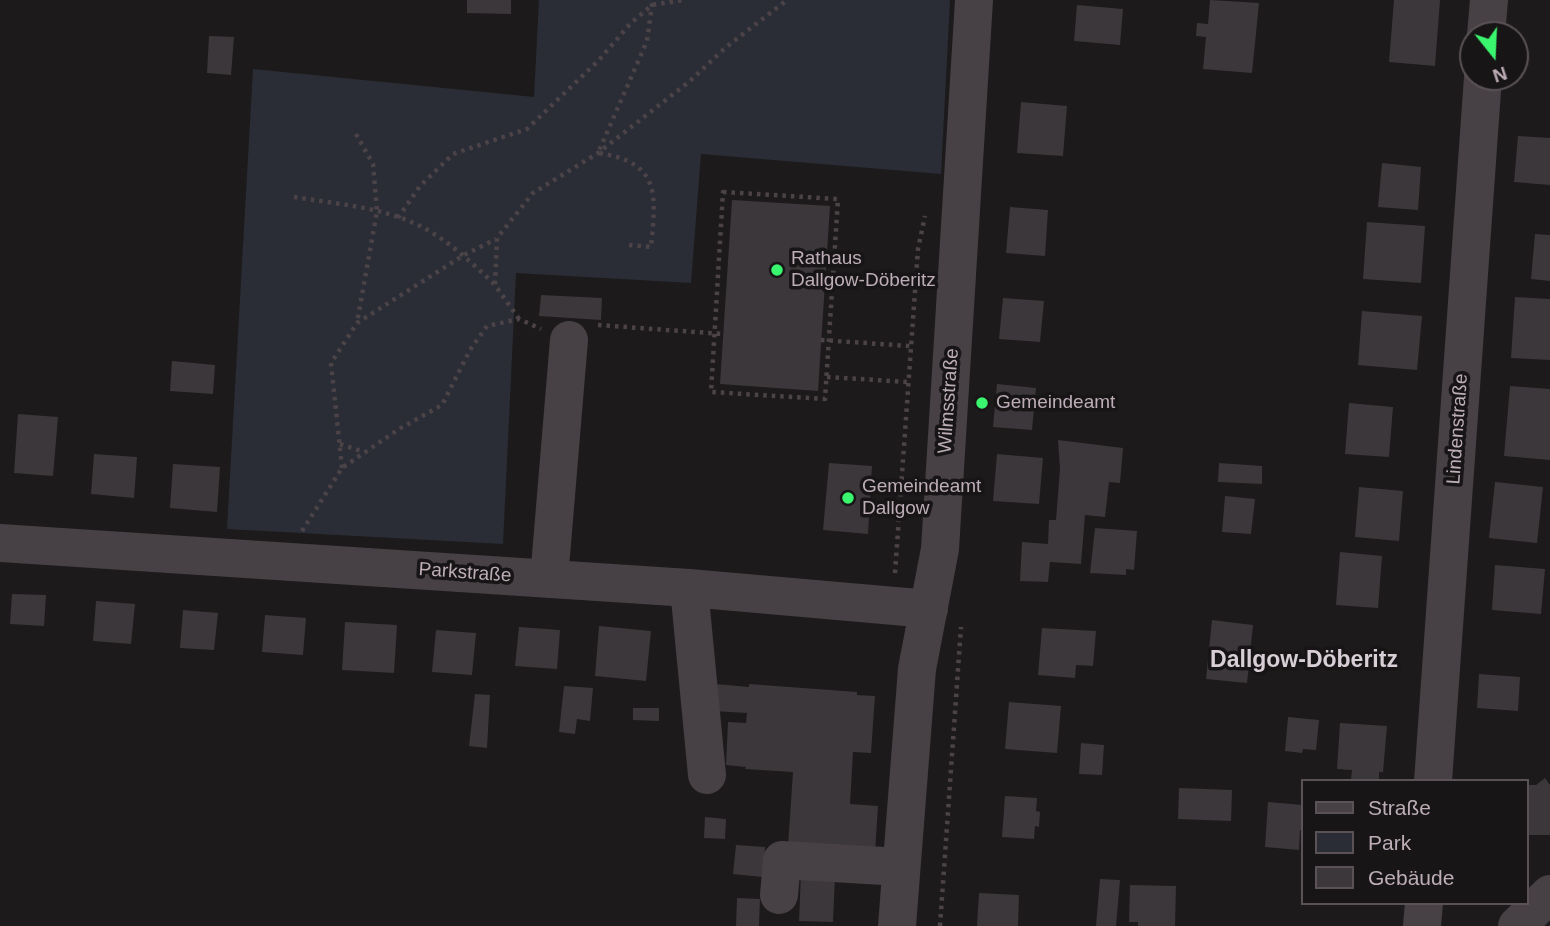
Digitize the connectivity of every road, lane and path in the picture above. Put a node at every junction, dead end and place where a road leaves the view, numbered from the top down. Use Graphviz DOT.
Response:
graph roads {
  1 [pos="684,0"];
  2 [pos="787,0"];
  3 [pos="974,0"];
  4 [pos="1489,0"];
  5 [pos="654,2"];
  6 [pos="1487,21"];
  7 [pos="1482,91"];
  8 [pos="356,134"];
  9 [pos="598,153"];
  10 [pos="294,197"];
  11 [pos="377,211"];
  12 [pos="926,214"];
  13 [pos="398,218"];
  14 [pos="497,238"];
  15 [pos="629,244"];
  16 [pos="464,255"];
  17 [pos="833,280"];
  18 [pos="915,284"];
  19 [pos="495,285"];
  20 [pos="519,319"];
  21 [pos="357,323"];
  22 [pos="715,334"];
  23 [pos="723,334"];
  24 [pos="569,340"];
  25 [pos="821,340"];
  26 [pos="829,340"];
  27 [pos="910,346"];
  28 [pos="827,377"];
  29 [pos="908,382"];
  30 [pos="340,444"];
  31 [pos="365,453"];
  32 [pos="342,468"];
  33 [pos="0,543"];
  34 [pos="298,562"];
  35 [pos="549,579"];
  36 [pos="689,588"];
  37 [pos="911,608"];
  38 [pos="707,775"];
  39 [pos="1433,779"];
  40 [pos="901,867"];
  41 [pos="1550,894"];
  42 [pos="779,895"];
  43 [pos="1424,905"];
  44 [pos="897,926"];
  45 [pos="1422,926"];
  46 [pos="1517,926"];
  1 -- 5 [label="path"];
  2 -- 9 [label="path"];
  3 -- 37 [label="street, Wilmsstraße"];
  4 -- 6 [label="street"];
  5 -- 9 [label="path"];
  5 -- 13 [label="path"];
  7 -- 39 [label="street, Lindenstraße"];
  8 -- 11 [label="path"];
  9 -- 14 [label="path"];
  9 -- 15 [label="path"];
  10 -- 11 [label="path"];
  11 -- 13 [label="path"];
  11 -- 21 [label="path"];
  12 -- 18 [label="path"];
  13 -- 16 [label="path"];
  14 -- 16 [label="path"];
  14 -- 19 [label="path"];
  16 -- 19 [label="path"];
  16 -- 21 [label="path"];
  17 -- 18 [label="path"];
  17 -- 22 [label="path"];
  17 -- 26 [label="path"];
  18 -- 27 [label="path"];
  19 -- 20 [label="path"];
  20 -- 24 [label="path"];
  20 -- 31 [label="path"];
  21 -- 30 [label="path"];
  22 -- 23 [label="path"];
  22 -- 24 [label="path"];
  22 -- 28 [label="path"];
  24 -- 35 [label="street"];
  25 -- 26 [label="path"];
  26 -- 27 [label="path"];
  26 -- 28 [label="path"];
  27 -- 29 [label="path"];
  28 -- 29 [label="path"];
  29 -- 37 [label="path"];
  30 -- 31 [label="path"];
  30 -- 32 [label="path"];
  31 -- 32 [label="path"];
  32 -- 34 [label="path"];
  33 -- 34 [label="street, Parkstraße"];
  34 -- 35 [label="street, Parkstraße"];
  35 -- 36 [label="street, Parkstraße"];
  36 -- 37 [label="street, Parkstraße"];
  36 -- 38 [label="street"];
  37 -- 40 [label="street, Wilmsstraße"];
  40 -- 42 [label="street"];
  40 -- 44 [label="street, Wilmsstraße"];
  41 -- 46 [label="street"];
  43 -- 45 [label="street"];
}
